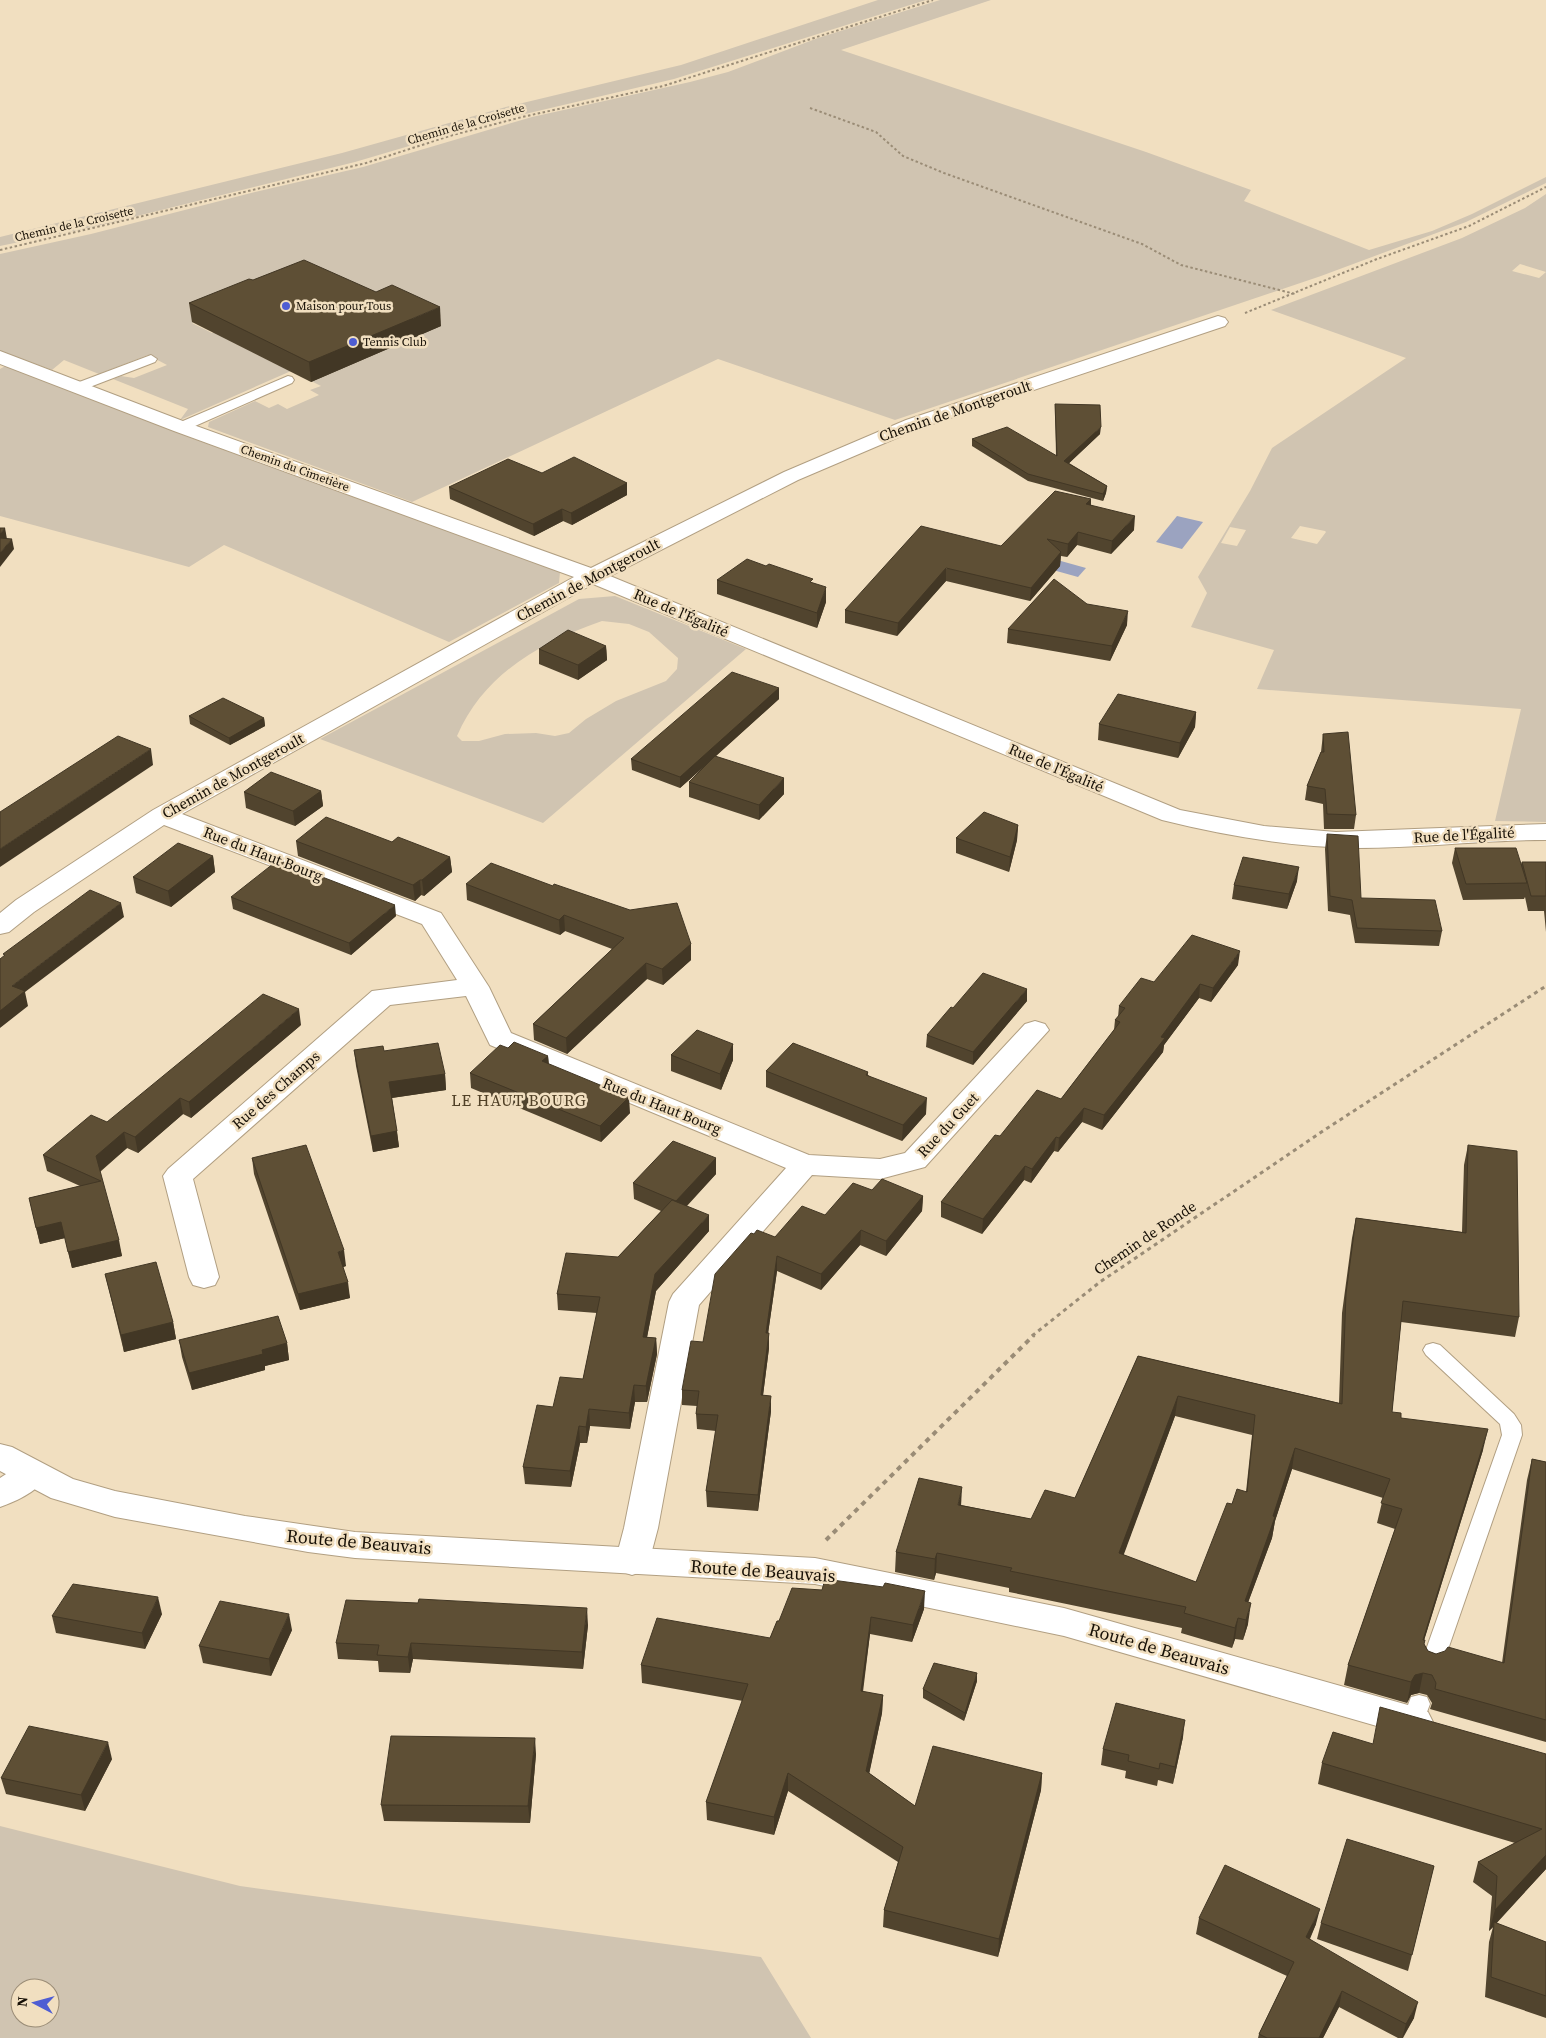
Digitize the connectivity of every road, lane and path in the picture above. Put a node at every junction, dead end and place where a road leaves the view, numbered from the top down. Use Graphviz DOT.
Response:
graph roads {
  1 [pos="933,0"];
  2 [pos="810,108"];
  3 [pos="1546,186"];
  4 [pos="0,250"];
  5 [pos="1295,294"];
  6 [pos="1218,322"];
  7 [pos="0,357"];
  8 [pos="151,359"];
  9 [pos="288,380"];
  10 [pos="78,387"];
  11 [pos="181,427"];
  12 [pos="592,576"];
  13 [pos="162,815"];
  14 [pos="1546,832"];
  15 [pos="0,926"];
  16 [pos="1546,986"];
  17 [pos="475,987"];
  18 [pos="1035,1030"];
  19 [pos="805,1165"];
  20 [pos="204,1277"];
  21 [pos="1433,1350"];
  22 [pos="0,1456"];
  23 [pos="32,1474"];
  24 [pos="0,1494"];
  25 [pos="632,1562"];
  26 [pos="815,1571"];
  27 [pos="1432,1664"];
  28 [pos="1425,1718"];
  1 -- 4 [label="path, Chemin de la Croisette"];
  2 -- 5 [label="path"];
  3 -- 5 [label="path"];
  5 -- 6 [label="path"];
  6 -- 12 [label="street, Chemin de Montgeroult"];
  7 -- 10 [label="street, Chemin du Cimetière"];
  8 -- 10 [label="lane"];
  9 -- 11 [label="lane"];
  10 -- 11 [label="street, Chemin du Cimetière"];
  11 -- 12 [label="street, Chemin du Cimetière"];
  12 -- 13 [label="street, Chemin de Montgeroult"];
  12 -- 14 [label="street, Rue de l'Égalité"];
  13 -- 15 [label="street, Chemin de Montgeroult"];
  13 -- 17 [label="street, Rue du Haut Bourg"];
  16 -- 26 [label="path, Chemin de Ronde"];
  17 -- 19 [label="street, Rue du Haut Bourg"];
  17 -- 20 [label="street, Rue des Champs"];
  18 -- 19 [label="street, Rue du Guet"];
  19 -- 25 [label="street"];
  21 -- 27 [label="lane"];
  22 -- 23 [label="street, Route de Beauvais"];
  23 -- 24 [label="street"];
  23 -- 25 [label="street, Route de Beauvais"];
  25 -- 26 [label="street, Route de Beauvais"];
  26 -- 28 [label="street, Route de Beauvais"];
}
